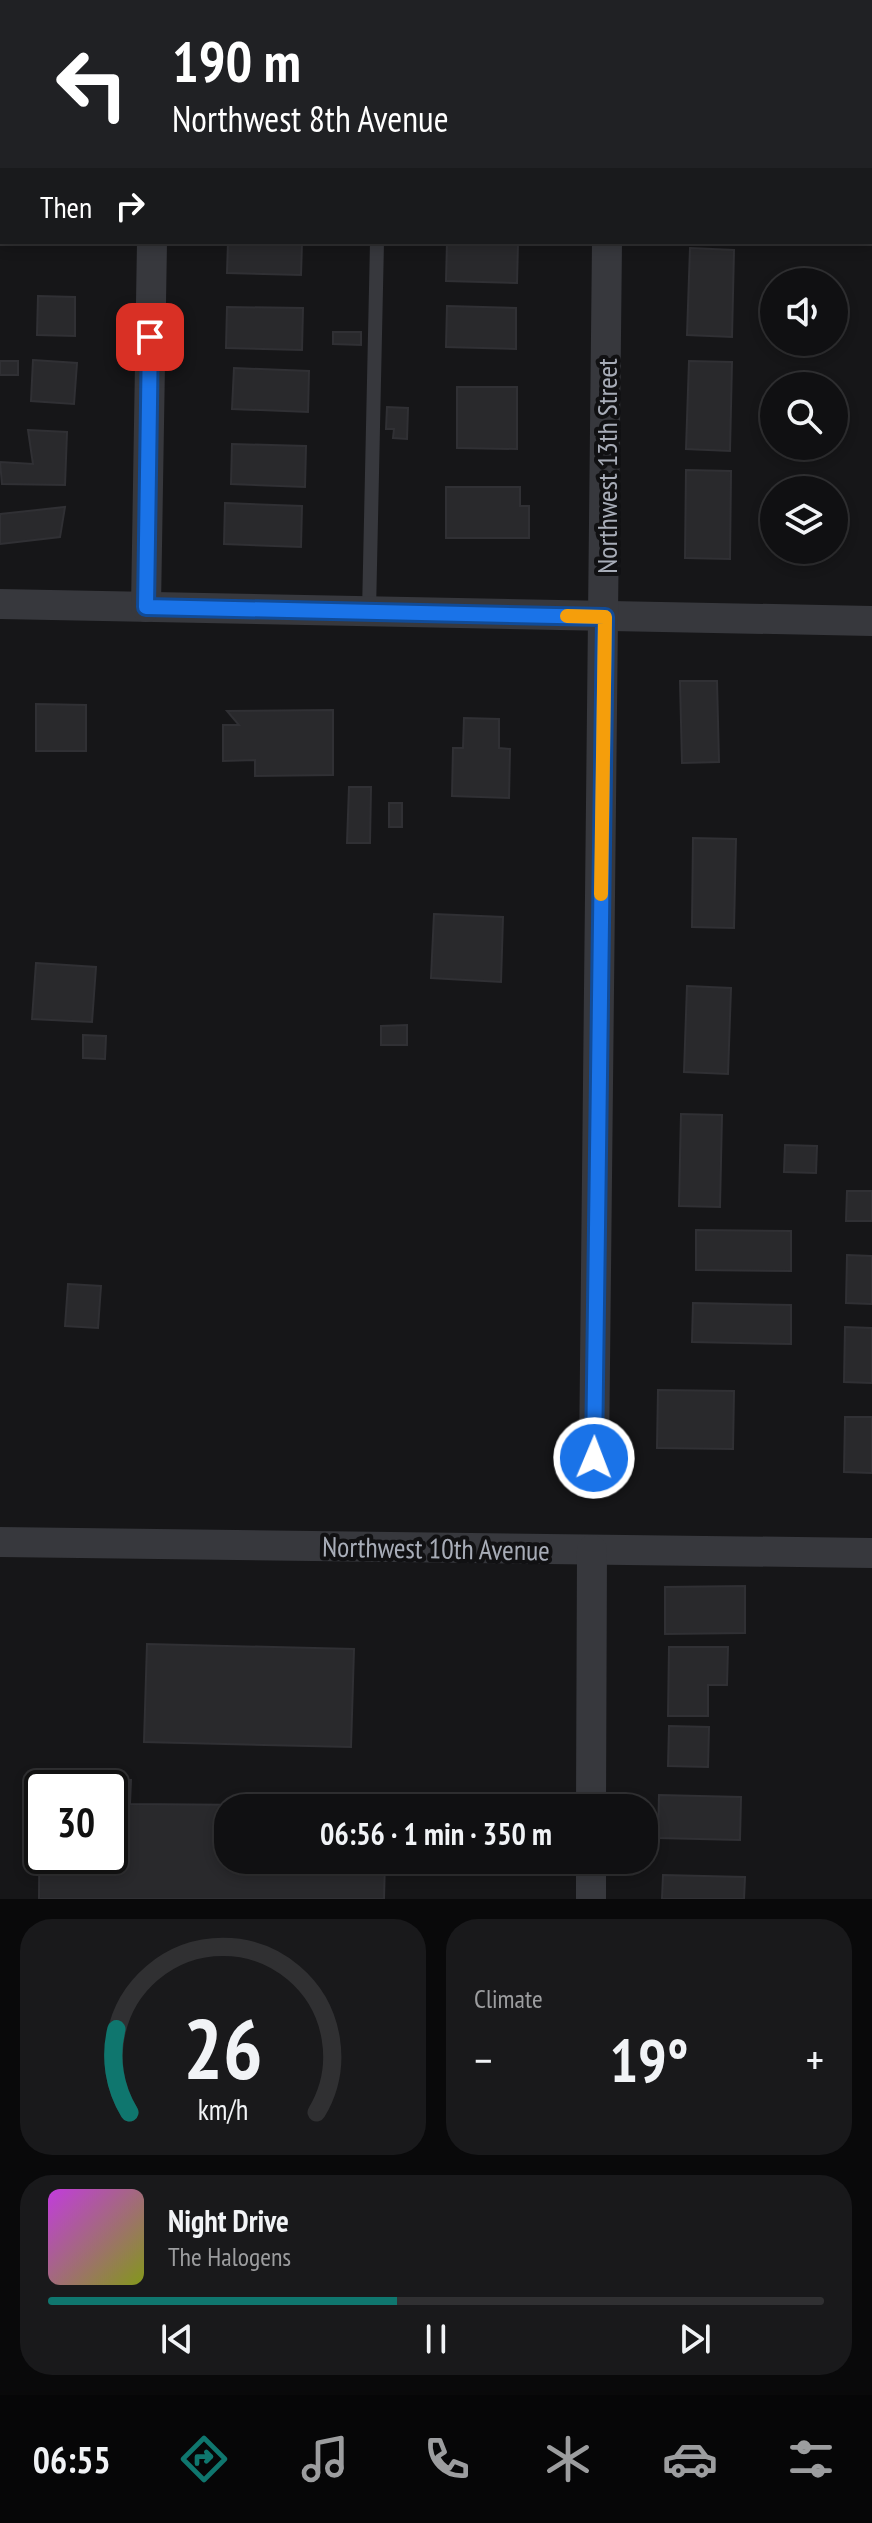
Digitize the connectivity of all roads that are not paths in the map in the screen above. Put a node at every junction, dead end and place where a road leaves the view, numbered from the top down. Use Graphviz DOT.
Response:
graph roads {
  1 [pos="152,244"];
  2 [pos="377,244"];
  3 [pos="607,244"];
  4 [pos="0,604"];
  5 [pos="146,607"];
  6 [pos="369,612"];
  7 [pos="605,617"];
  8 [pos="872,621"];
  9 [pos="594,1458"];
  10 [pos="0,1542"];
  11 [pos="592,1550"];
  12 [pos="872,1553"];
  13 [pos="591,1794"];
  14 [pos="591,1874"];
  15 [pos="591,1899"];
  1 -- 5 [label="street"];
  2 -- 6 [label="lane"];
  3 -- 7 [label="street, Northwest 13th Street"];
  4 -- 5 [label="street"];
  5 -- 6 [label="street"];
  6 -- 7 [label="street"];
  7 -- 8 [label="street"];
  7 -- 9 [label="street, Northwest 13th Street"];
  10 -- 11 [label="street, Northwest 10th Avenue"];
  11 -- 12 [label="street, Northwest 10th Avenue"];
  11 -- 13 [label="street"];
  14 -- 15 [label="street"];
}
